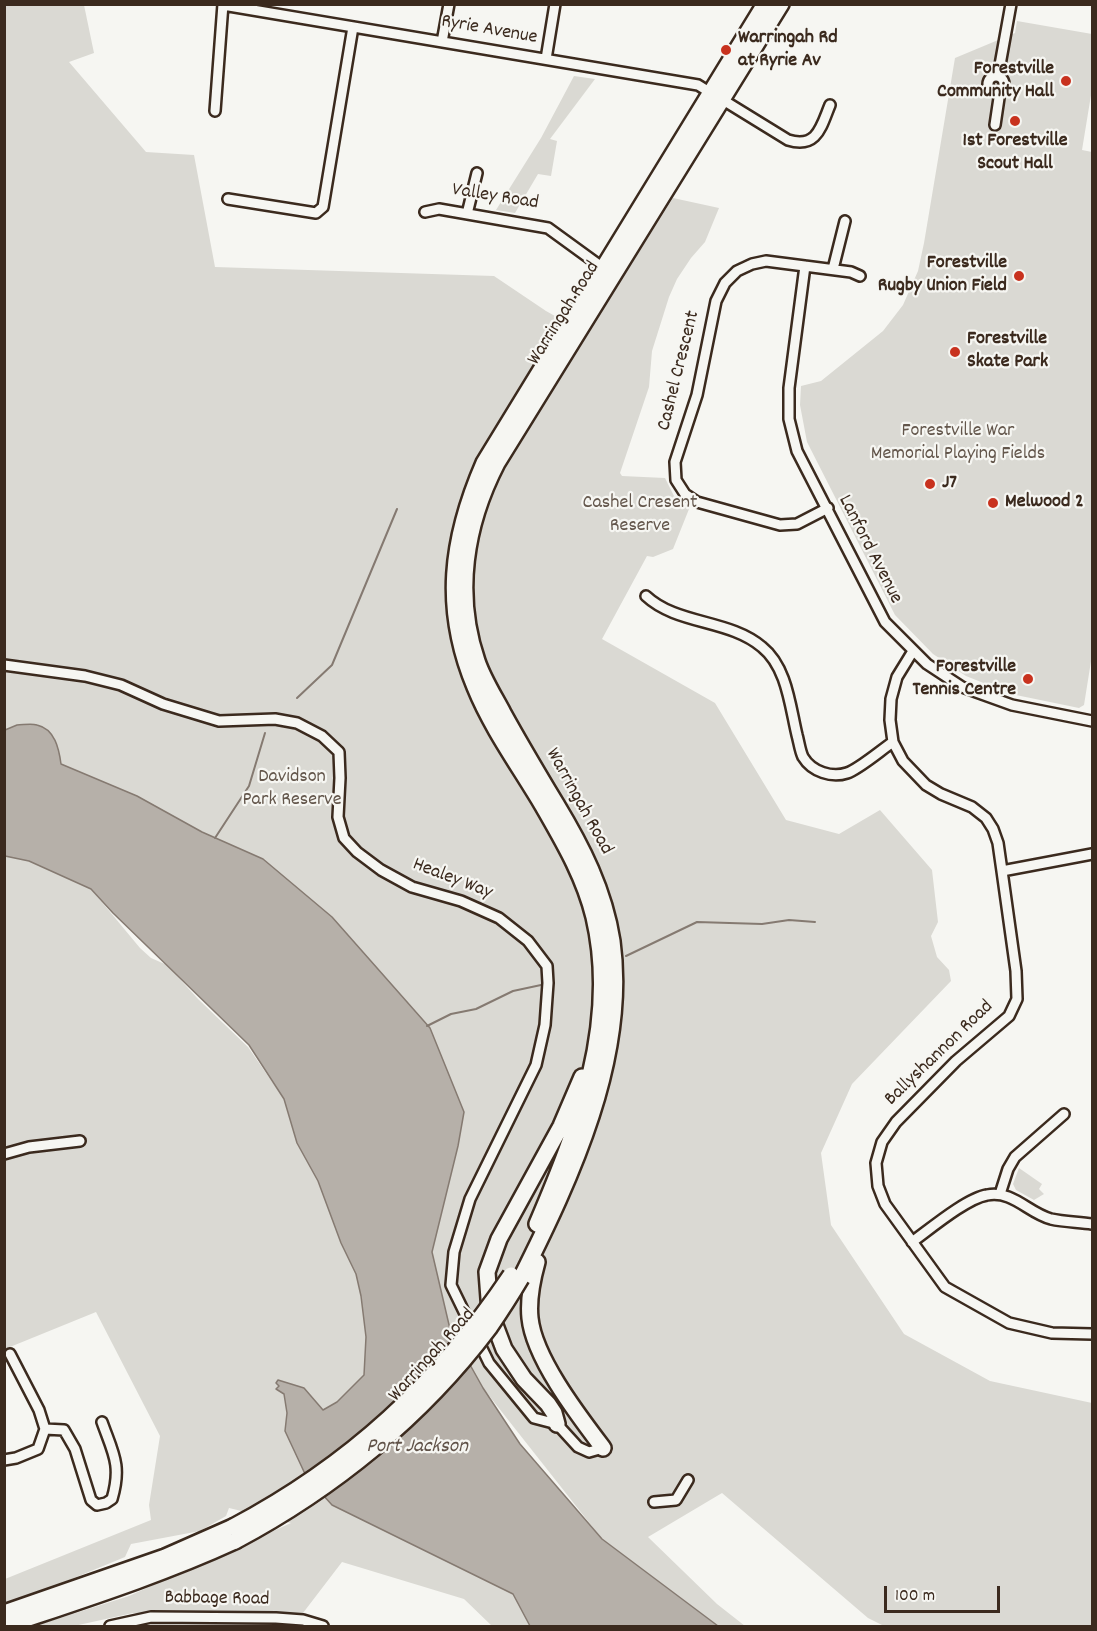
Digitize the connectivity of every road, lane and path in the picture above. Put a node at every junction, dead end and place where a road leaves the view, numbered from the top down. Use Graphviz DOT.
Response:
graph roads {
  1 [pos="449,4"];
  2 [pos="555,4"];
  3 [pos="765,4"];
  4 [pos="781,4"];
  5 [pos="1011,4"];
  6 [pos="223,5"];
  7 [pos="353,27"];
  8 [pos="442,42"];
  9 [pos="546,59"];
  10 [pos="717,96"];
  11 [pos="830,105"];
  12 [pos="214,111"];
  13 [pos="995,125"];
  14 [pos="477,173"];
  15 [pos="228,199"];
  16 [pos="425,212"];
  17 [pos="467,214"];
  18 [pos="845,221"];
  19 [pos="805,266"];
  20 [pos="833,269"];
  21 [pos="609,272"];
  22 [pos="860,276"];
  23 [pos="828,508"];
  24 [pos="646,596"];
  25 [pos="913,651"];
  26 [pos="4,665"];
  27 [pos="1092,721"];
  28 [pos="893,742"];
  29 [pos="1092,854"];
  30 [pos="1002,871"];
  31 [pos="598,1033"];
  32 [pos="1064,1114"];
  33 [pos="80,1141"];
  34 [pos="4,1154"];
  35 [pos="1000,1194"];
  36 [pos="1092,1224"];
  37 [pos="546,1227"];
  38 [pos="912,1242"];
  39 [pos="516,1277"];
  40 [pos="1092,1334"];
  41 [pos="10,1354"];
  42 [pos="102,1422"];
  43 [pos="557,1424"];
  44 [pos="45,1429"];
  45 [pos="603,1448"];
  46 [pos="4,1460"];
  47 [pos="688,1480"];
  48 [pos="654,1502"];
  49 [pos="128,1578"];
  50 [pos="4,1613"];
  51 [pos="5,1626"];
  52 [pos="110,1626"];
  53 [pos="323,1626"];
  1 -- 8 [label="street"];
  2 -- 9 [label="street"];
  3 -- 10 [label="highway, Warringah Road"];
  4 -- 10 [label="highway, Warringah Road"];
  5 -- 13 [label="street"];
  6 -- 7 [label="street, Ryrie Avenue"];
  6 -- 12 [label="street"];
  7 -- 8 [label="street, Ryrie Avenue"];
  7 -- 15 [label="street"];
  8 -- 9 [label="street, Ryrie Avenue"];
  9 -- 10 [label="street, Ryrie Avenue"];
  10 -- 11 [label="street, Ryrie Avenue"];
  10 -- 21 [label="highway, Warringah Road"];
  14 -- 17 [label="street"];
  16 -- 17 [label="street, Valley Road"];
  17 -- 21 [label="street, Valley Road"];
  18 -- 20 [label="street"];
  19 -- 20 [label="street, Cashel Crescent"];
  19 -- 23 [label="street, Lanford Avenue"];
  19 -- 23 [label="street, Cashel Crescent"];
  20 -- 22 [label="street, Cashel Crescent"];
  21 -- 31 [label="highway, Warringah Road"];
  21 -- 37 [label="highway, Warringah Road"];
  23 -- 25 [label="street, Lanford Avenue"];
  24 -- 28 [label="street"];
  25 -- 27 [label="street, Lanford Avenue"];
  25 -- 28 [label="street, Ballyshannon Road"];
  26 -- 43 [label="street, Healey Way"];
  28 -- 30 [label="street, Ballyshannon Road"];
  29 -- 30 [label="street"];
  30 -- 38 [label="street, Ballyshannon Road"];
  31 -- 39 [label="highway, Warringah Road"];
  31 -- 43 [label="highway"];
  32 -- 35 [label="street"];
  33 -- 34 [label="street"];
  35 -- 36 [label="street"];
  35 -- 38 [label="street"];
  37 -- 39 [label="highway, Warringah Road"];
  37 -- 45 [label="highway"];
  38 -- 40 [label="street, Ballyshannon Road"];
  39 -- 49 [label="highway, Warringah Road, bridge"];
  41 -- 44 [label="street"];
  42 -- 44 [label="street"];
  43 -- 45 [label="street, Healey Way"];
  44 -- 46 [label="street"];
  47 -- 48 [label="street"];
  49 -- 50 [label="highway, Warringah Road"];
  49 -- 51 [label="highway, Warringah Road"];
  52 -- 53 [label="street, Babbage Road"];
}
